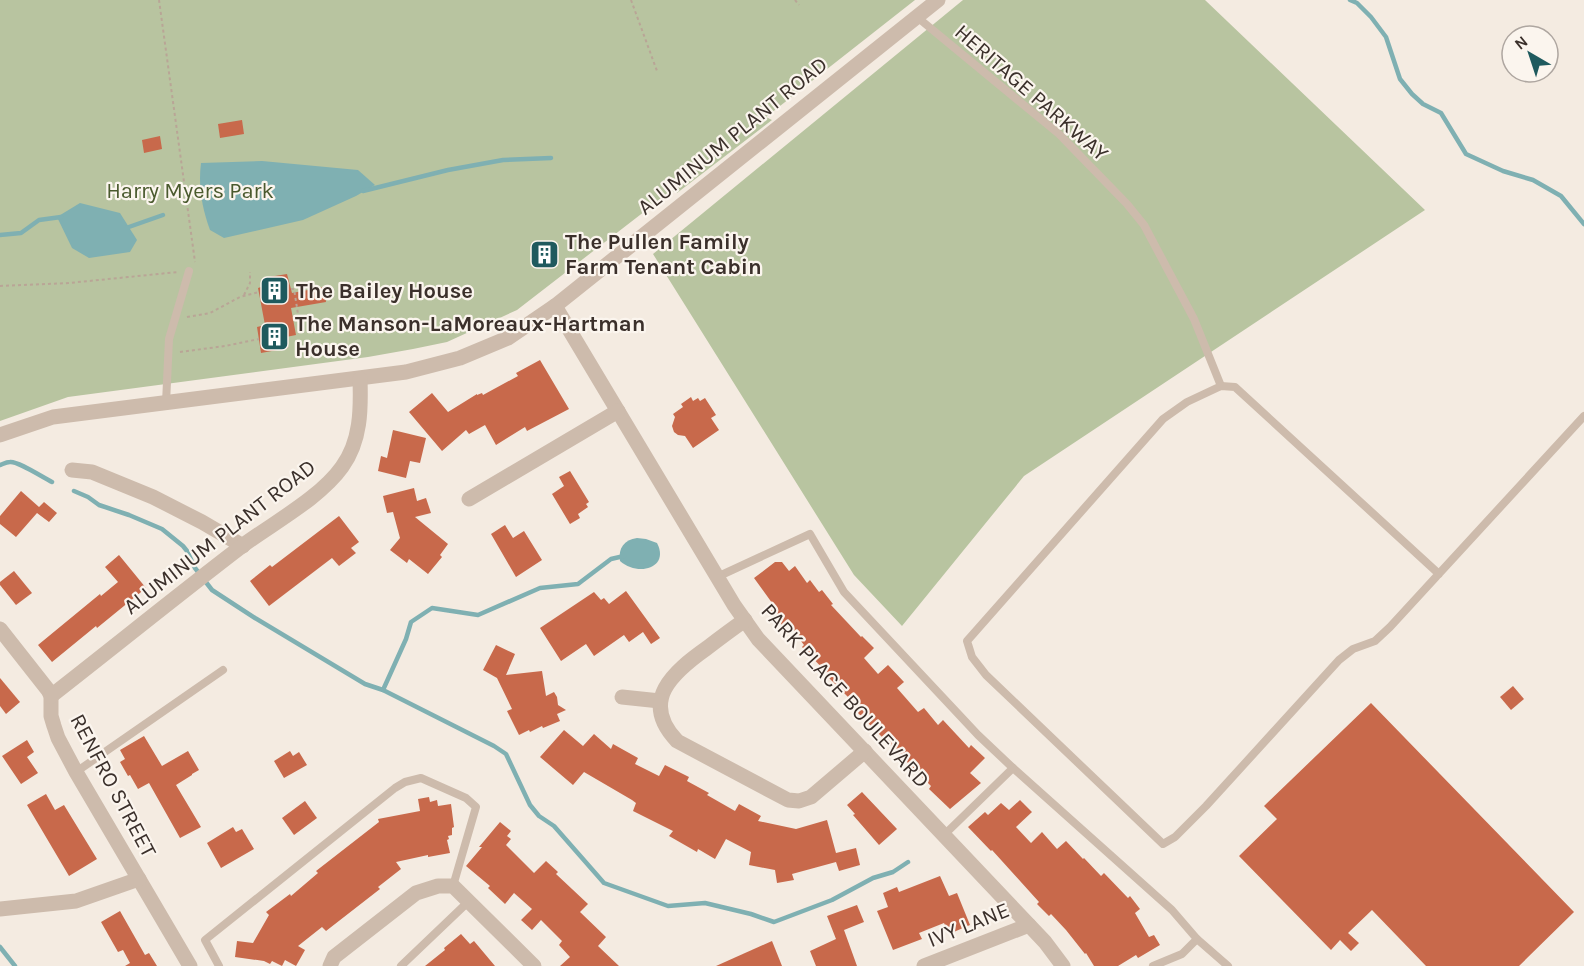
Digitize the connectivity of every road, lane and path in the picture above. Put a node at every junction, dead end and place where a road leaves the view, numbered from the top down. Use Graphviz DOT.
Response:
graph roads {
  1 [pos="159,0"];
  2 [pos="631,0"];
  3 [pos="795,0"];
  4 [pos="938,0"];
  5 [pos="799,5"];
  6 [pos="917,17"];
  7 [pos="657,71"];
  8 [pos="189,271"];
  9 [pos="250,272"];
  10 [pos="0,286"];
  11 [pos="291,289"];
  12 [pos="259,292"];
  13 [pos="244,296"];
  14 [pos="555,306"];
  15 [pos="298,314"];
  16 [pos="175,319"];
  17 [pos="259,339"];
  18 [pos="169,354"];
  19 [pos="360,379"];
  20 [pos="1221,386"];
  21 [pos="166,403"];
  22 [pos="618,411"];
  23 [pos="1584,416"];
  24 [pos="0,435"];
  25 [pos="72,470"];
  26 [pos="469,499"];
  27 [pos="243,546"];
  28 [pos="1439,574"];
  29 [pos="717,577"];
  30 [pos="745,620"];
  31 [pos="0,629"];
  32 [pos="223,670"];
  33 [pos="51,696"];
  34 [pos="622,697"];
  35 [pos="660,701"];
  36 [pos="865,751"];
  37 [pos="1013,768"];
  38 [pos="76,772"];
  39 [pos="944,835"];
  40 [pos="139,879"];
  41 [pos="453,886"];
  42 [pos="468,902"];
  43 [pos="0,909"];
  44 [pos="1029,925"];
  45 [pos="1197,939"];
  46 [pos="190,966"];
  47 [pos="219,966"];
  48 [pos="330,966"];
  49 [pos="400,966"];
  50 [pos="534,966"];
  51 [pos="924,966"];
  52 [pos="1063,966"];
  53 [pos="1153,966"];
  54 [pos="1228,966"];
  1 -- 8 [label="path"];
  2 -- 7 [label="path"];
  3 -- 5 [label="path"];
  4 -- 6 [label="street, ALUMINUM PLANT ROAD"];
  6 -- 14 [label="street, ALUMINUM PLANT ROAD"];
  6 -- 20 [label="lane, HERITAGE PARKWAY"];
  8 -- 10 [label="path"];
  8 -- 16 [label="lane"];
  9 -- 13 [label="path"];
  11 -- 15 [label="path"];
  12 -- 13 [label="path"];
  13 -- 16 [label="path"];
  14 -- 19 [label="street, ALUMINUM PLANT ROAD"];
  14 -- 22 [label="street, PARK PLACE BOULEVARD"];
  16 -- 18 [label="lane"];
  17 -- 18 [label="path"];
  18 -- 21 [label="lane"];
  19 -- 21 [label="street, ALUMINUM PLANT ROAD"];
  19 -- 27 [label="street, ALUMINUM PLANT ROAD"];
  20 -- 28 [label="lane"];
  20 -- 28 [label="lane"];
  21 -- 24 [label="street, ALUMINUM PLANT ROAD"];
  22 -- 26 [label="street"];
  22 -- 29 [label="street, PARK PLACE BOULEVARD"];
  23 -- 28 [label="lane"];
  25 -- 27 [label="street"];
  27 -- 33 [label="street, ALUMINUM PLANT ROAD"];
  29 -- 30 [label="street, PARK PLACE BOULEVARD"];
  29 -- 37 [label="lane"];
  30 -- 35 [label="street"];
  30 -- 36 [label="street, PARK PLACE BOULEVARD"];
  31 -- 33 [label="street, RENFRO STREET"];
  32 -- 38 [label="lane"];
  33 -- 38 [label="street, RENFRO STREET"];
  34 -- 35 [label="street"];
  35 -- 36 [label="street"];
  36 -- 39 [label="street, PARK PLACE BOULEVARD"];
  37 -- 39 [label="lane"];
  37 -- 45 [label="lane"];
  38 -- 40 [label="street, RENFRO STREET"];
  39 -- 44 [label="street, PARK PLACE BOULEVARD"];
  40 -- 43 [label="street"];
  40 -- 46 [label="street, RENFRO STREET"];
  41 -- 42 [label="street"];
  41 -- 47 [label="lane"];
  41 -- 48 [label="street"];
  42 -- 49 [label="lane"];
  42 -- 50 [label="street"];
  44 -- 51 [label="street, IVY LANE"];
  44 -- 52 [label="street, PARK PLACE BOULEVARD"];
  45 -- 53 [label="lane"];
  45 -- 54 [label="lane"];
}
